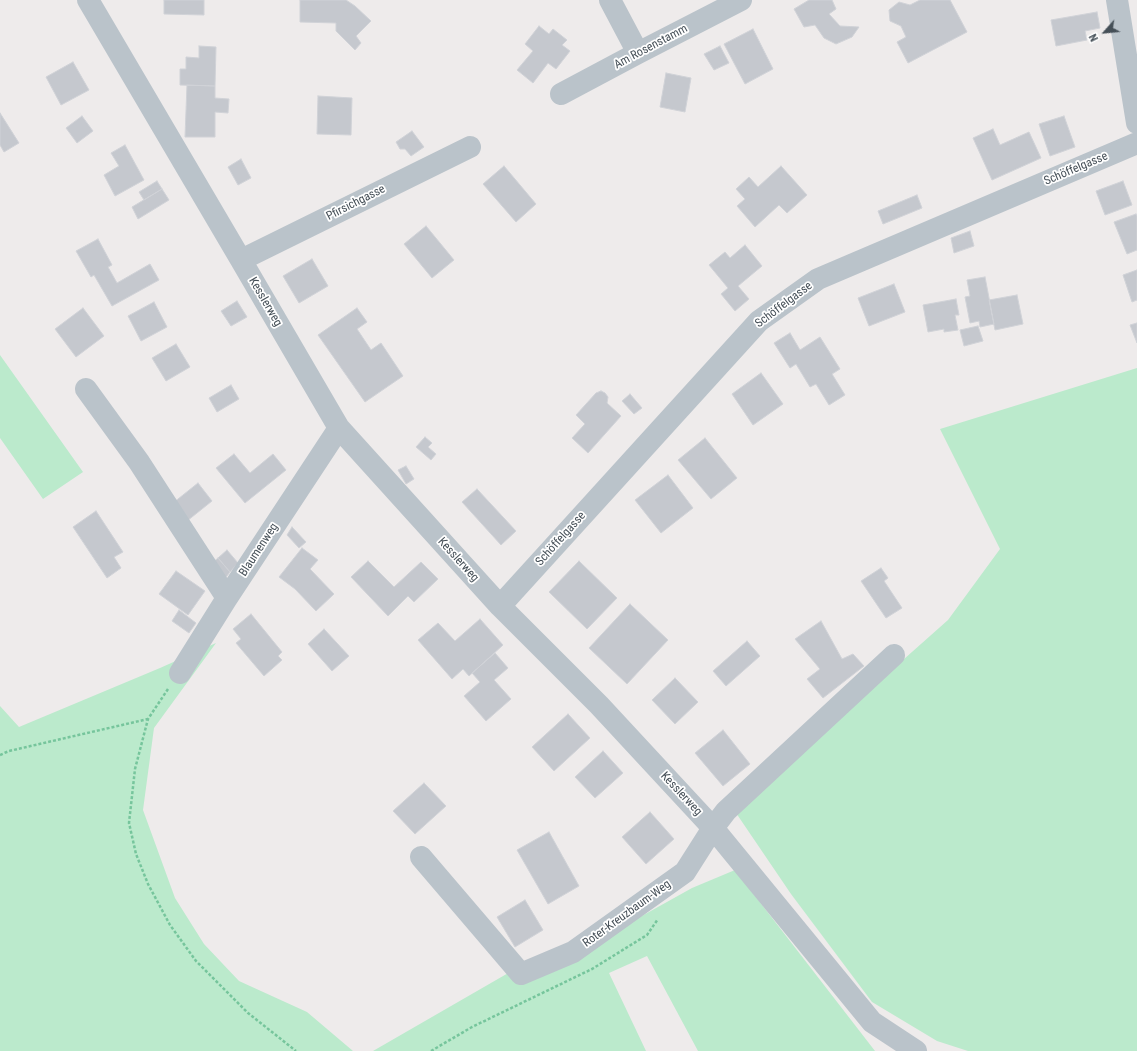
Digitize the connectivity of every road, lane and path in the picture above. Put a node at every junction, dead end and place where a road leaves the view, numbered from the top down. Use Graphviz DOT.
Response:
graph roads {
  1 [pos="88,0"];
  2 [pos="610,0"];
  3 [pos="741,0"];
  4 [pos="1117,0"];
  5 [pos="638,53"];
  6 [pos="561,94"];
  7 [pos="1137,122"];
  8 [pos="1137,144"];
  9 [pos="470,146"];
  10 [pos="242,260"];
  11 [pos="86,388"];
  12 [pos="339,428"];
  13 [pos="227,598"];
  14 [pos="500,606"];
  15 [pos="894,655"];
  16 [pos="180,672"];
  17 [pos="148,719"];
  18 [pos="0,755"];
  19 [pos="713,828"];
  20 [pos="421,857"];
  21 [pos="296,1051"];
  22 [pos="916,1051"];
  1 -- 10 [label="street, Kesslerweg"];
  2 -- 5 [label="street"];
  3 -- 5 [label="street, Am Rosenstamm"];
  4 -- 7 [label="street"];
  5 -- 6 [label="street, Am Rosenstamm"];
  8 -- 14 [label="street, Schöffelgasse"];
  9 -- 10 [label="street, Pfirsichgasse"];
  10 -- 12 [label="street, Kesslerweg"];
  11 -- 13 [label="street"];
  12 -- 13 [label="street, Blaumenweg"];
  12 -- 14 [label="street, Kesslerweg"];
  13 -- 16 [label="street, Blaumenweg"];
  14 -- 19 [label="street, Kesslerweg"];
  15 -- 19 [label="street, Roter-Kreuzbaum-Weg"];
  16 -- 17 [label="path"];
  17 -- 18 [label="path"];
  17 -- 21 [label="path"];
  19 -- 20 [label="street, Roter-Kreuzbaum-Weg"];
  19 -- 22 [label="street, Kesslerweg"];
}
